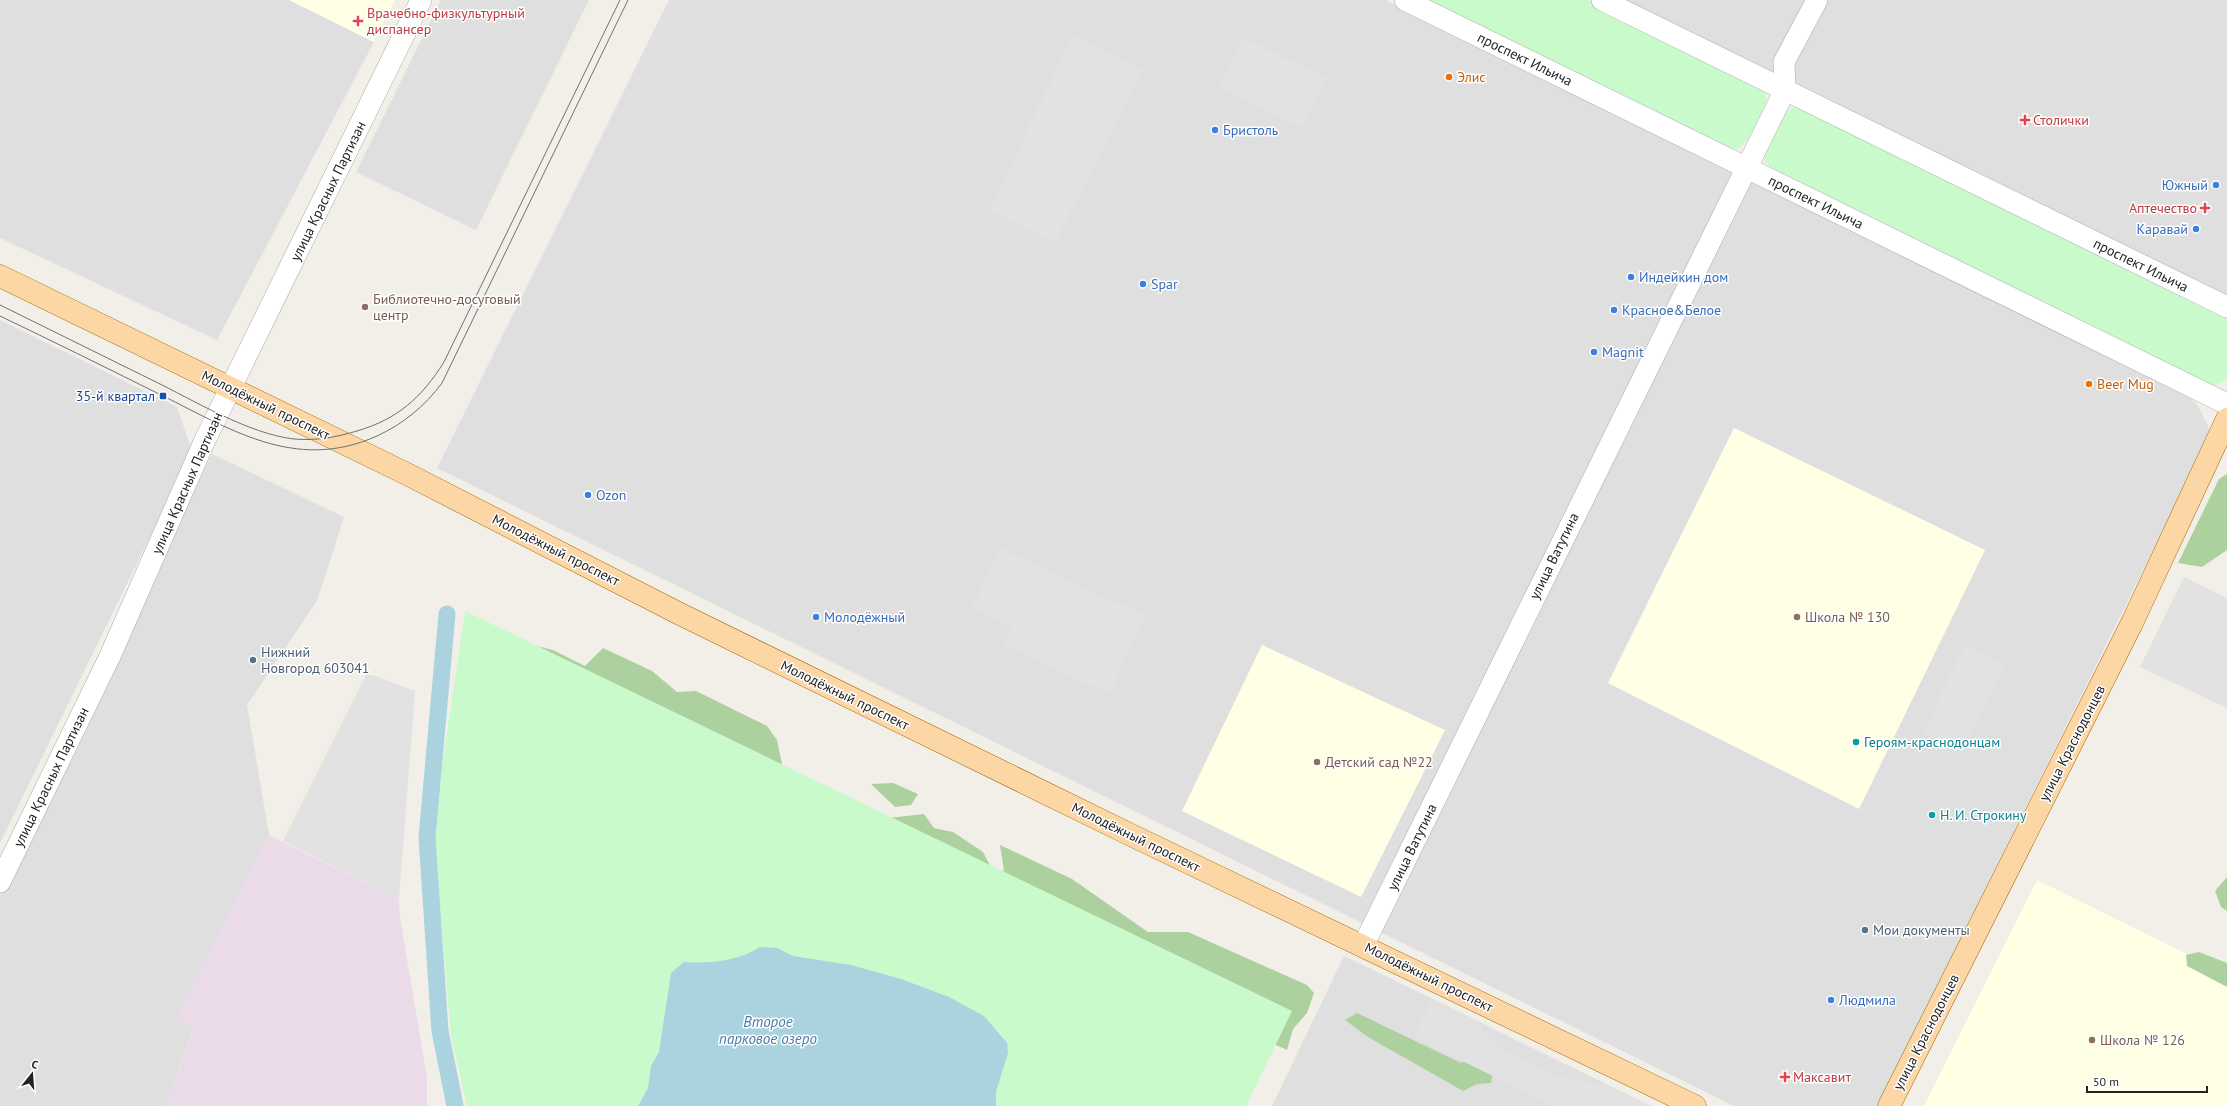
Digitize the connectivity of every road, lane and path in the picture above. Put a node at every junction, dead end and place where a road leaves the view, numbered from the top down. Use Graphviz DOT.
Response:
graph roads {
  1 [pos="421,0"];
  2 [pos="1405,0"];
  3 [pos="1602,0"];
  4 [pos="1817,0"];
  5 [pos="1785,90"];
  6 [pos="1747,168"];
  7 [pos="0,276"];
  8 [pos="2227,307"];
  9 [pos="230,388"];
  10 [pos="2227,404"];
  11 [pos="2227,419"];
  12 [pos="2218,454"];
  13 [pos="0,882"];
  14 [pos="1363,946"];
  15 [pos="1695,1106"];
  16 [pos="1889,1106"];
  1 -- 9 [label="street, улица Красных Партизан"];
  2 -- 6 [label="street, проспект Ильича"];
  3 -- 5 [label="street, проспект Ильича"];
  4 -- 5 [label="street"];
  5 -- 6 [label="street, улица Ватутина"];
  5 -- 8 [label="street, проспект Ильича"];
  6 -- 10 [label="street, проспект Ильича"];
  6 -- 14 [label="street, улица Ватутина"];
  7 -- 9 [label="main road, Молодёжный проспект"];
  9 -- 13 [label="street, улица Красных Партизан"];
  9 -- 14 [label="main road, Молодёжный проспект"];
  11 -- 12 [label="main road, улица Краснодонцев"];
  12 -- 16 [label="main road, улица Краснодонцев"];
  14 -- 15 [label="main road, Молодёжный проспект"];
}
